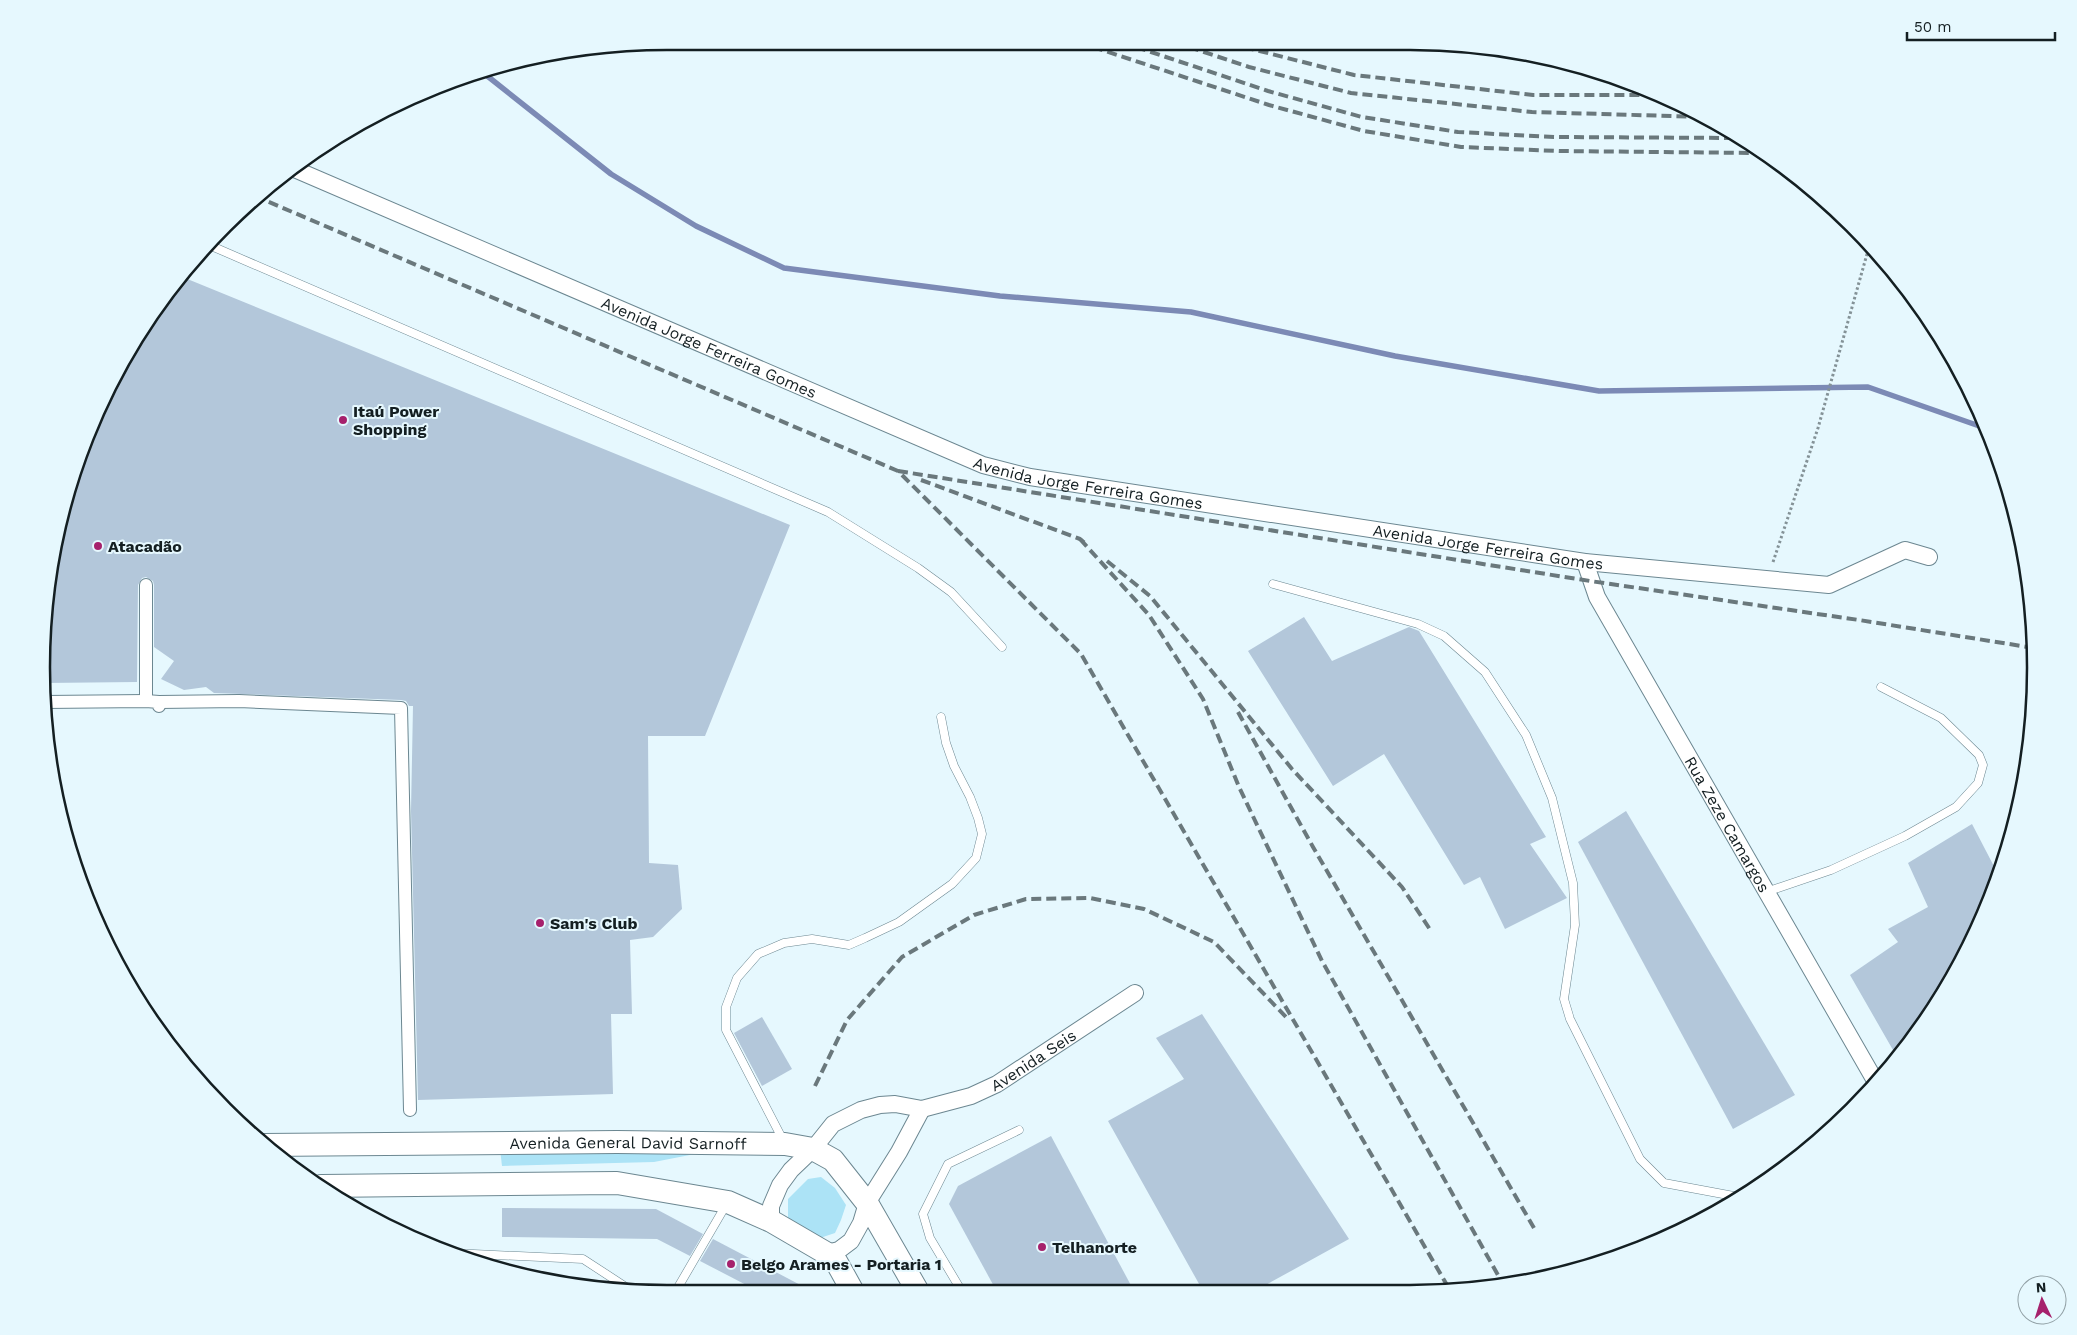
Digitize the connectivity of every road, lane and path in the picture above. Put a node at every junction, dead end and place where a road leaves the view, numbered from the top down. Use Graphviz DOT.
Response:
graph roads {
  1 [pos="300,172"];
  2 [pos="215,248"];
  3 [pos="1867,253"];
  4 [pos="1929,558"];
  5 [pos="1585,562"];
  6 [pos="1768,578"];
  7 [pos="1273,584"];
  8 [pos="146,585"];
  9 [pos="1002,647"];
  10 [pos="1881,687"];
  11 [pos="146,700"];
  12 [pos="51,702"];
  13 [pos="941,717"];
  14 [pos="1766,892"];
  15 [pos="1135,993"];
  16 [pos="1873,1076"];
  17 [pos="922,1109"];
  18 [pos="410,1110"];
  19 [pos="1019,1130"];
  20 [pos="785,1144"];
  21 [pos="276,1145"];
  22 [pos="813,1149"];
  23 [pos="332,1186"];
  24 [pos="1729,1195"];
  25 [pos="728,1202"];
  26 [pos="867,1203"];
  27 [pos="771,1221"];
  28 [pos="826,1253"];
  29 [pos="476,1254"];
  30 [pos="620,1283"];
  31 [pos="679,1285"];
  32 [pos="849,1285"];
  33 [pos="914,1285"];
  34 [pos="958,1285"];
  1 -- 5 [label="street, Avenida Jorge Ferreira Gomes"];
  2 -- 9 [label="lane"];
  3 -- 6 [label="path"];
  4 -- 6 [label="street, Avenida Jorge Ferreira Gomes"];
  5 -- 6 [label="street, Avenida Jorge Ferreira Gomes"];
  5 -- 14 [label="street, Rua Zeze Camargos"];
  7 -- 24 [label="lane"];
  8 -- 11 [label="street"];
  10 -- 14 [label="lane"];
  11 -- 12 [label="street"];
  11 -- 18 [label="street"];
  13 -- 20 [label="lane"];
  14 -- 16 [label="street, Rua Zeze Camargos"];
  15 -- 17 [label="street, Avenida Seis"];
  17 -- 22 [label="street, Avenida Seis"];
  17 -- 26 [label="street"];
  19 -- 34 [label="lane"];
  20 -- 21 [label="main road, Avenida General David Sarnoff"];
  20 -- 22 [label="main road, Avenida General David Sarnoff"];
  22 -- 26 [label="main road, Avenida General David Sarnoff"];
  22 -- 27 [label="street, Avenida Seis"];
  23 -- 25 [label="main road"];
  25 -- 27 [label="main road"];
  25 -- 31 [label="lane"];
  26 -- 28 [label="street"];
  26 -- 33 [label="main road, Avenida General David Sarnoff"];
  27 -- 28 [label="main road"];
  28 -- 32 [label="main road"];
  29 -- 30 [label="lane"];
}
